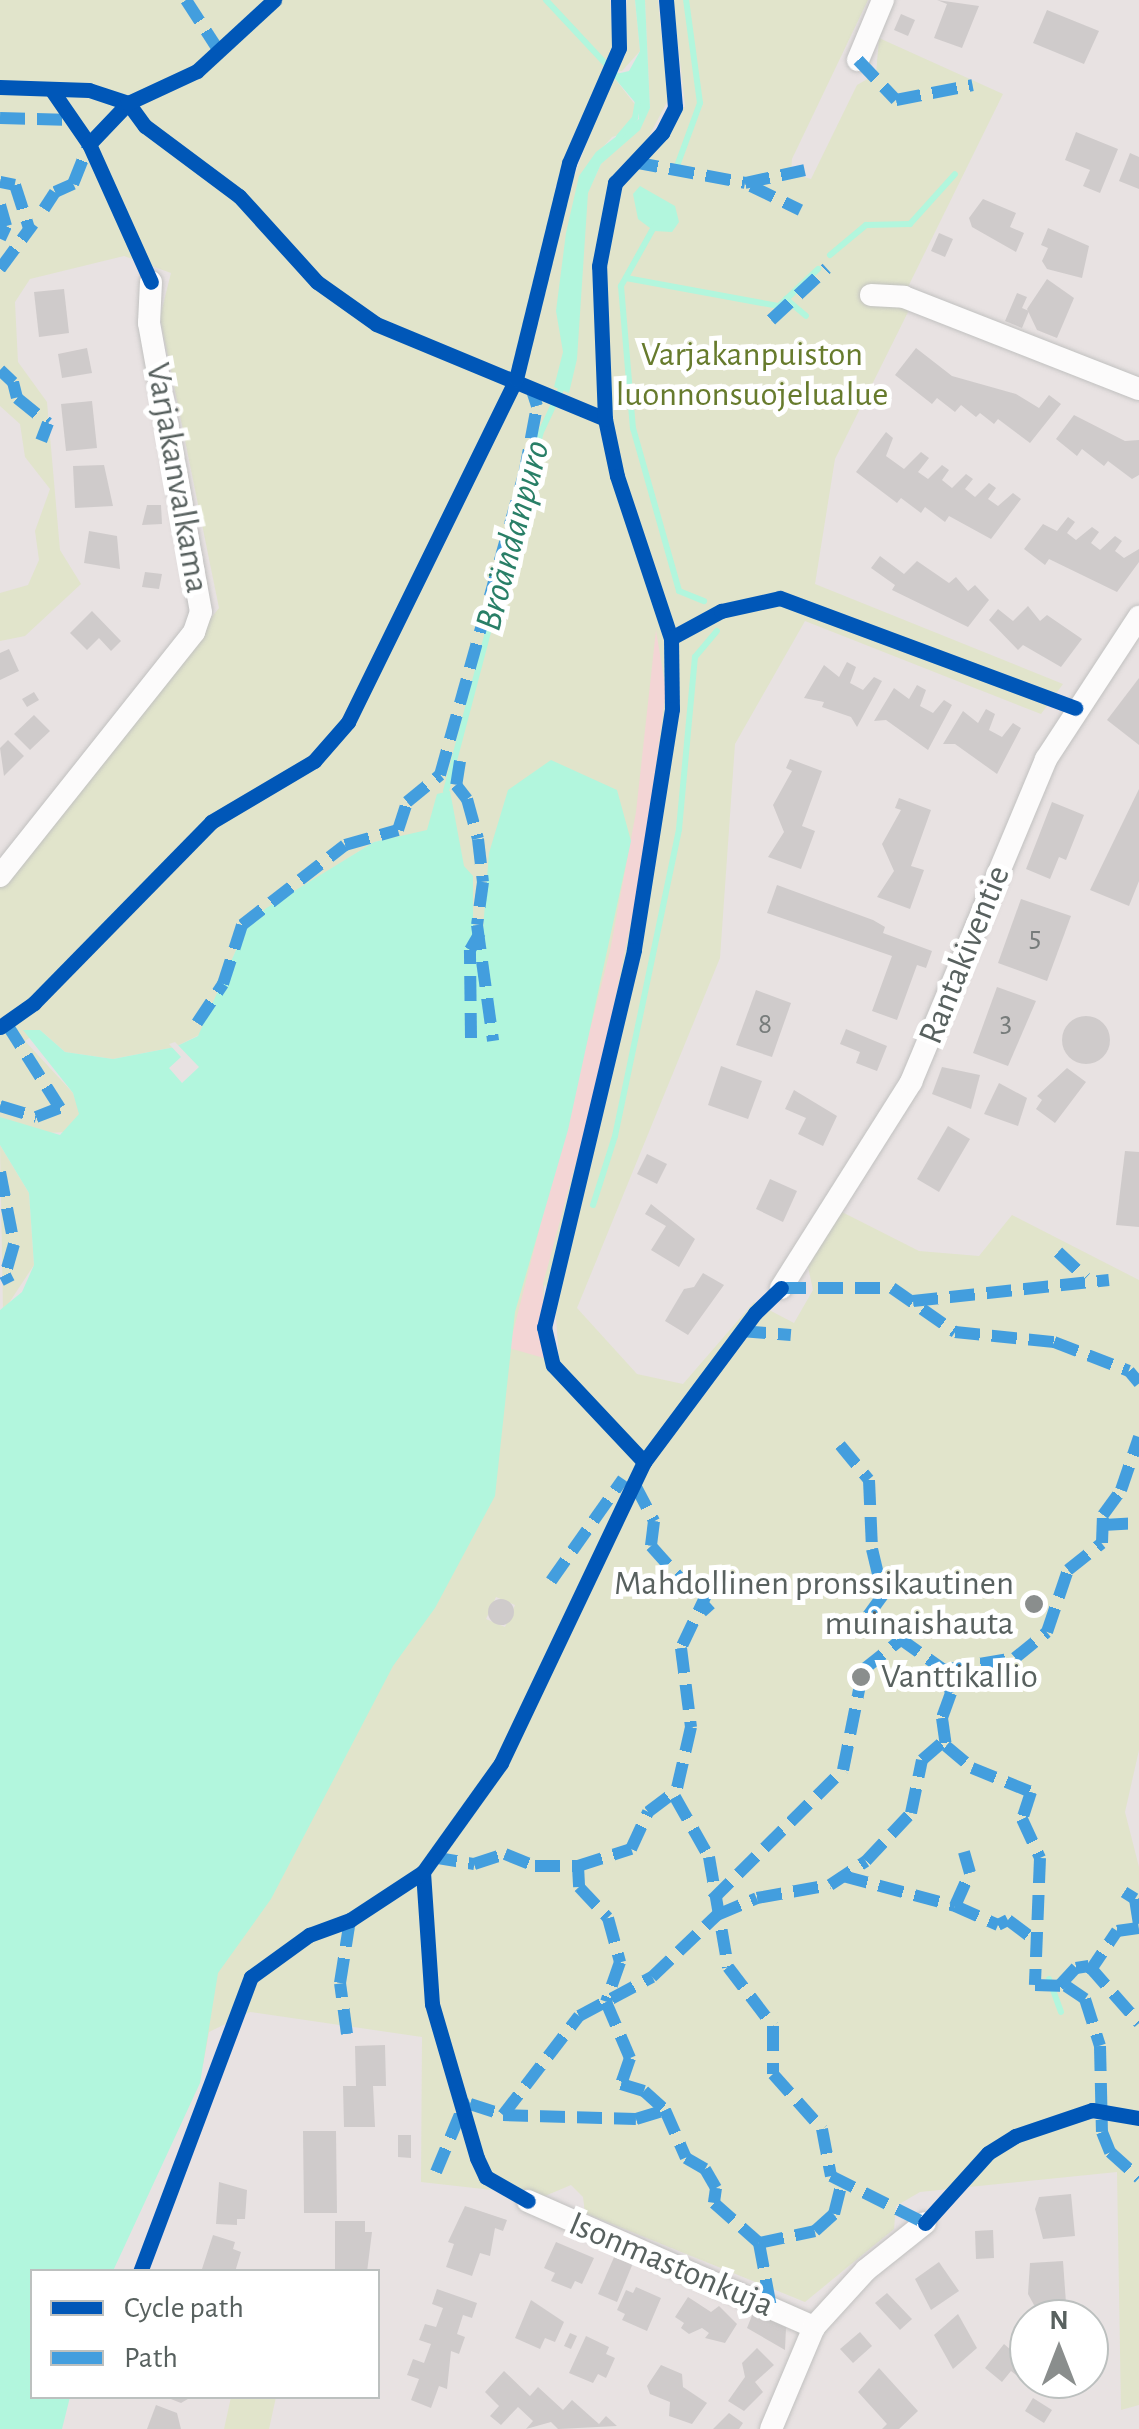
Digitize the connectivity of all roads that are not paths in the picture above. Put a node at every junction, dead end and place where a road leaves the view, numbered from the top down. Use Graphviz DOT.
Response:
graph roads {
  1 [pos="883,0"];
  2 [pos="858,60"];
  3 [pos="150,282"];
  4 [pos="871,295"];
  5 [pos="1139,389"];
  6 [pos="1139,617"];
  7 [pos="0,876"];
  8 [pos="781,1288"];
  9 [pos="528,2202"];
  10 [pos="925,2223"];
  11 [pos="814,2327"];
  12 [pos="771,2429"];
  1 -- 2 [label="street"];
  3 -- 7 [label="street, Varjakanvalkama"];
  4 -- 5 [label="street"];
  6 -- 8 [label="street, Rantakiventie"];
  9 -- 11 [label="street, Isonmastonkuja"];
  10 -- 11 [label="street"];
  11 -- 12 [label="street"];
}
